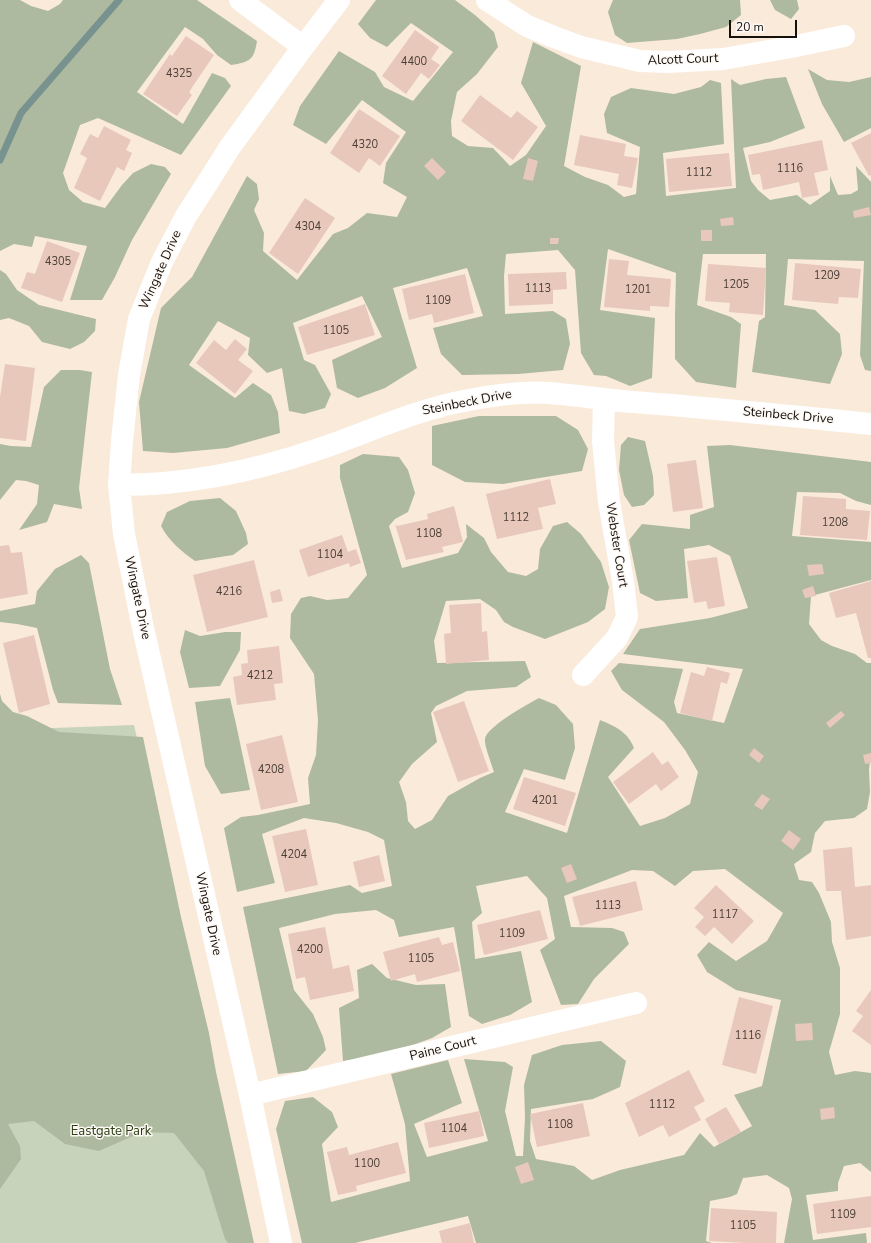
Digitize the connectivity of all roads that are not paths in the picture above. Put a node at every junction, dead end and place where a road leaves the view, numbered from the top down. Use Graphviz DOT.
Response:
graph roads {
  1 [pos="240,0"];
  2 [pos="339,0"];
  3 [pos="487,0"];
  4 [pos="844,36"];
  5 [pos="303,47"];
  6 [pos="604,399"];
  7 [pos="871,424"];
  8 [pos="119,485"];
  9 [pos="583,675"];
  10 [pos="636,1003"];
  11 [pos="250,1095"];
  12 [pos="282,1243"];
  1 -- 5 [label="street"];
  2 -- 5 [label="street, Wingate Drive"];
  3 -- 4 [label="street, Alcott Court"];
  5 -- 8 [label="street, Wingate Drive"];
  6 -- 7 [label="street, Steinbeck Drive"];
  6 -- 8 [label="street, Steinbeck Drive"];
  6 -- 9 [label="street, Webster Court"];
  8 -- 11 [label="street, Wingate Drive"];
  10 -- 11 [label="street, Paine Court"];
  11 -- 12 [label="street, Wingate Drive"];
}
